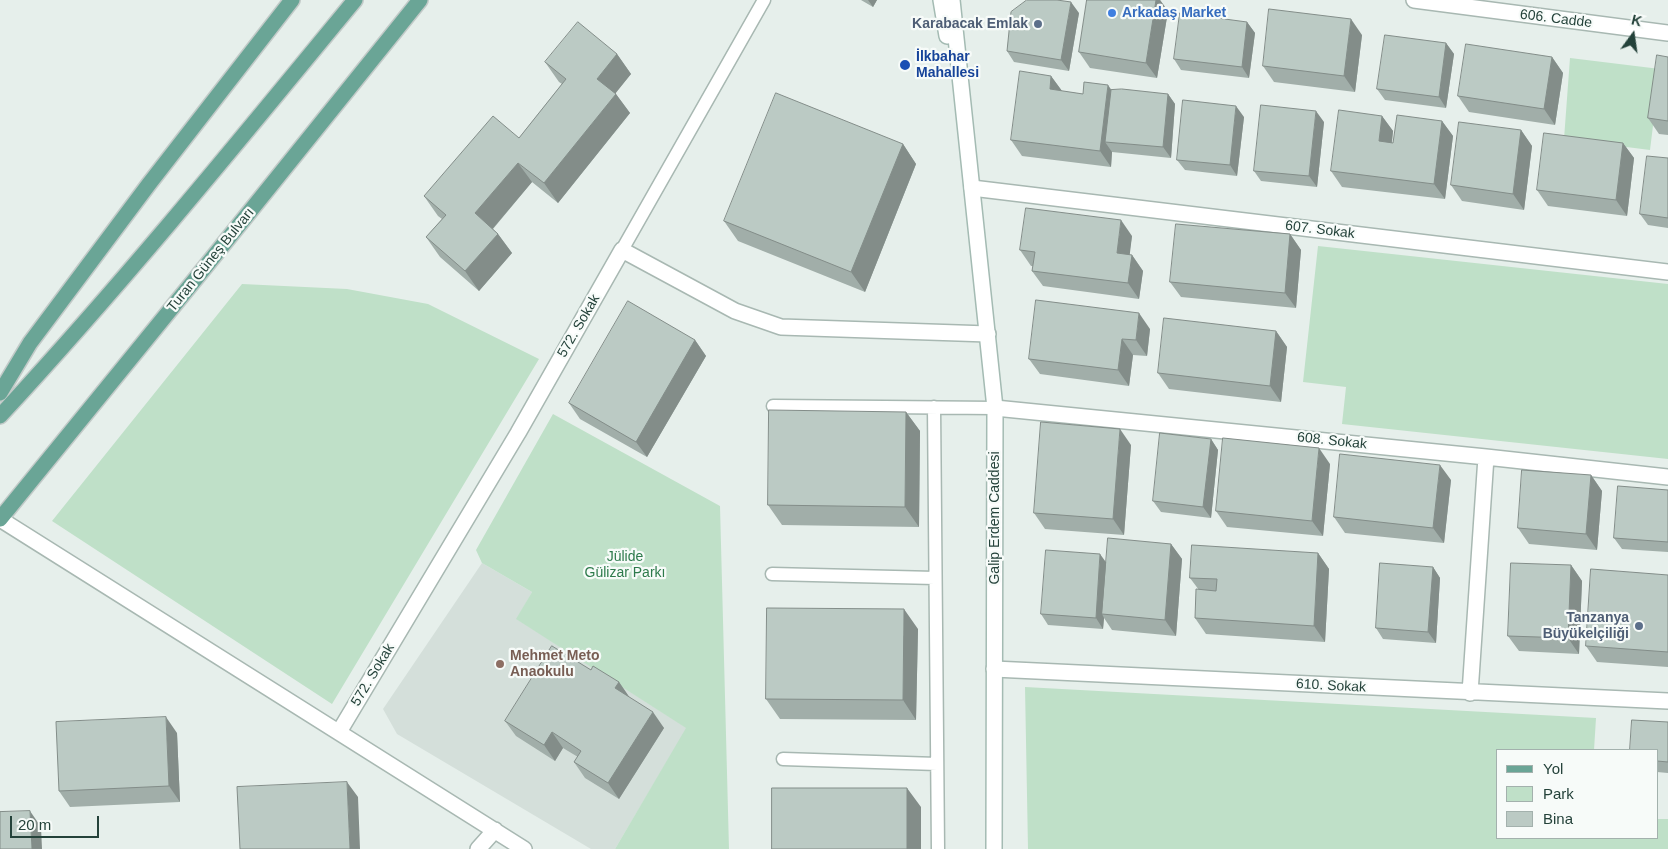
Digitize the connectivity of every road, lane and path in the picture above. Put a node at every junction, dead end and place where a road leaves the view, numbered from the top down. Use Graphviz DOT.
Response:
graph roads {
  1 [pos="292,0"];
  2 [pos="355,0"];
  3 [pos="420,0"];
  4 [pos="764,0"];
  5 [pos="941,0"];
  6 [pos="952,0"];
  7 [pos="1414,0"];
  8 [pos="1668,33"];
  9 [pos="972,188"];
  10 [pos="622,250"];
  11 [pos="1668,272"];
  12 [pos="988,334"];
  13 [pos="0,392"];
  14 [pos="773,406"];
  15 [pos="934,407"];
  16 [pos="995,408"];
  17 [pos="0,416"];
  18 [pos="1486,457"];
  19 [pos="1668,477"];
  20 [pos="0,519"];
  21 [pos="772,574"];
  22 [pos="935,578"];
  23 [pos="994,668"];
  24 [pos="1470,693"];
  25 [pos="1668,701"];
  26 [pos="339,732"];
  27 [pos="783,759"];
  28 [pos="937,764"];
  29 [pos="494,830"];
  30 [pos="478,849"];
  31 [pos="524,849"];
  32 [pos="938,849"];
  33 [pos="994,849"];
  1 -- 13 [label="main road"];
  2 -- 17 [label="main road"];
  3 -- 20 [label="main road, Turan Güneş Bulvarı"];
  4 -- 10 [label="lane"];
  5 -- 9 [label="street, Galip Erdem Caddesi"];
  6 -- 9 [label="street, Galip Erdem Caddesi"];
  7 -- 8 [label="street, 606. Cadde"];
  9 -- 11 [label="street, 607. Sokak"];
  9 -- 12 [label="street, Galip Erdem Caddesi"];
  10 -- 12 [label="street"];
  10 -- 26 [label="street, 572. Sokak"];
  12 -- 16 [label="street, Galip Erdem Caddesi"];
  14 -- 15 [label="lane"];
  15 -- 16 [label="lane"];
  15 -- 22 [label="lane"];
  16 -- 18 [label="street, 608. Sokak"];
  16 -- 23 [label="street, Galip Erdem Caddesi"];
  18 -- 19 [label="street, 608. Sokak"];
  18 -- 24 [label="street"];
  20 -- 26 [label="street"];
  21 -- 22 [label="lane"];
  22 -- 28 [label="lane"];
  23 -- 24 [label="street, 610. Sokak"];
  23 -- 33 [label="street, Galip Erdem Caddesi"];
  24 -- 25 [label="street, 610. Sokak"];
  26 -- 29 [label="street"];
  27 -- 28 [label="lane"];
  28 -- 32 [label="lane"];
  29 -- 30 [label="street"];
  29 -- 31 [label="street"];
}
